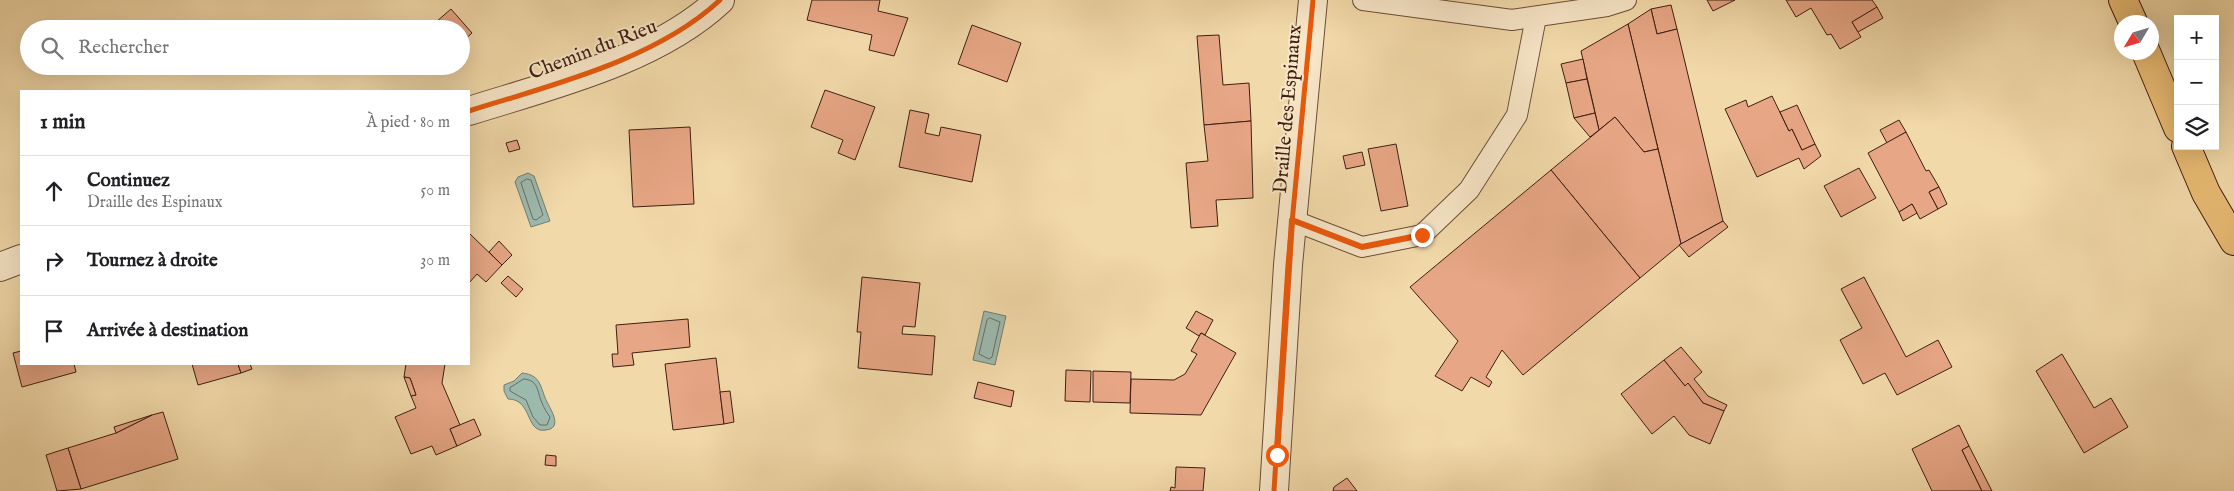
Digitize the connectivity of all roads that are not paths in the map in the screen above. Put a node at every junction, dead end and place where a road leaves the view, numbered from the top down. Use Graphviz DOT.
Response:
graph roads {
  1 [pos="720,0"];
  2 [pos="1313,0"];
  3 [pos="1363,0"];
  4 [pos="1626,0"];
  5 [pos="2123,0"];
  6 [pos="2130,15"];
  7 [pos="1536,17"];
  8 [pos="2149,60"];
  9 [pos="470,111"];
  10 [pos="2174,118"];
  11 [pos="2188,150"];
  12 [pos="1292,220"];
  13 [pos="2234,241"];
  14 [pos="20,259"];
  15 [pos="0,267"];
  16 [pos="1274,491"];
  1 -- 9 [label="street, Chemin du Rieu"];
  2 -- 12 [label="street, Draille des Espinaux"];
  3 -- 7 [label="lane"];
  4 -- 7 [label="lane"];
  5 -- 6 [label="main road"];
  7 -- 12 [label="lane"];
  8 -- 10 [label="main road"];
  11 -- 13 [label="main road"];
  12 -- 16 [label="street, Draille des Espinaux"];
  14 -- 15 [label="street"];
}
